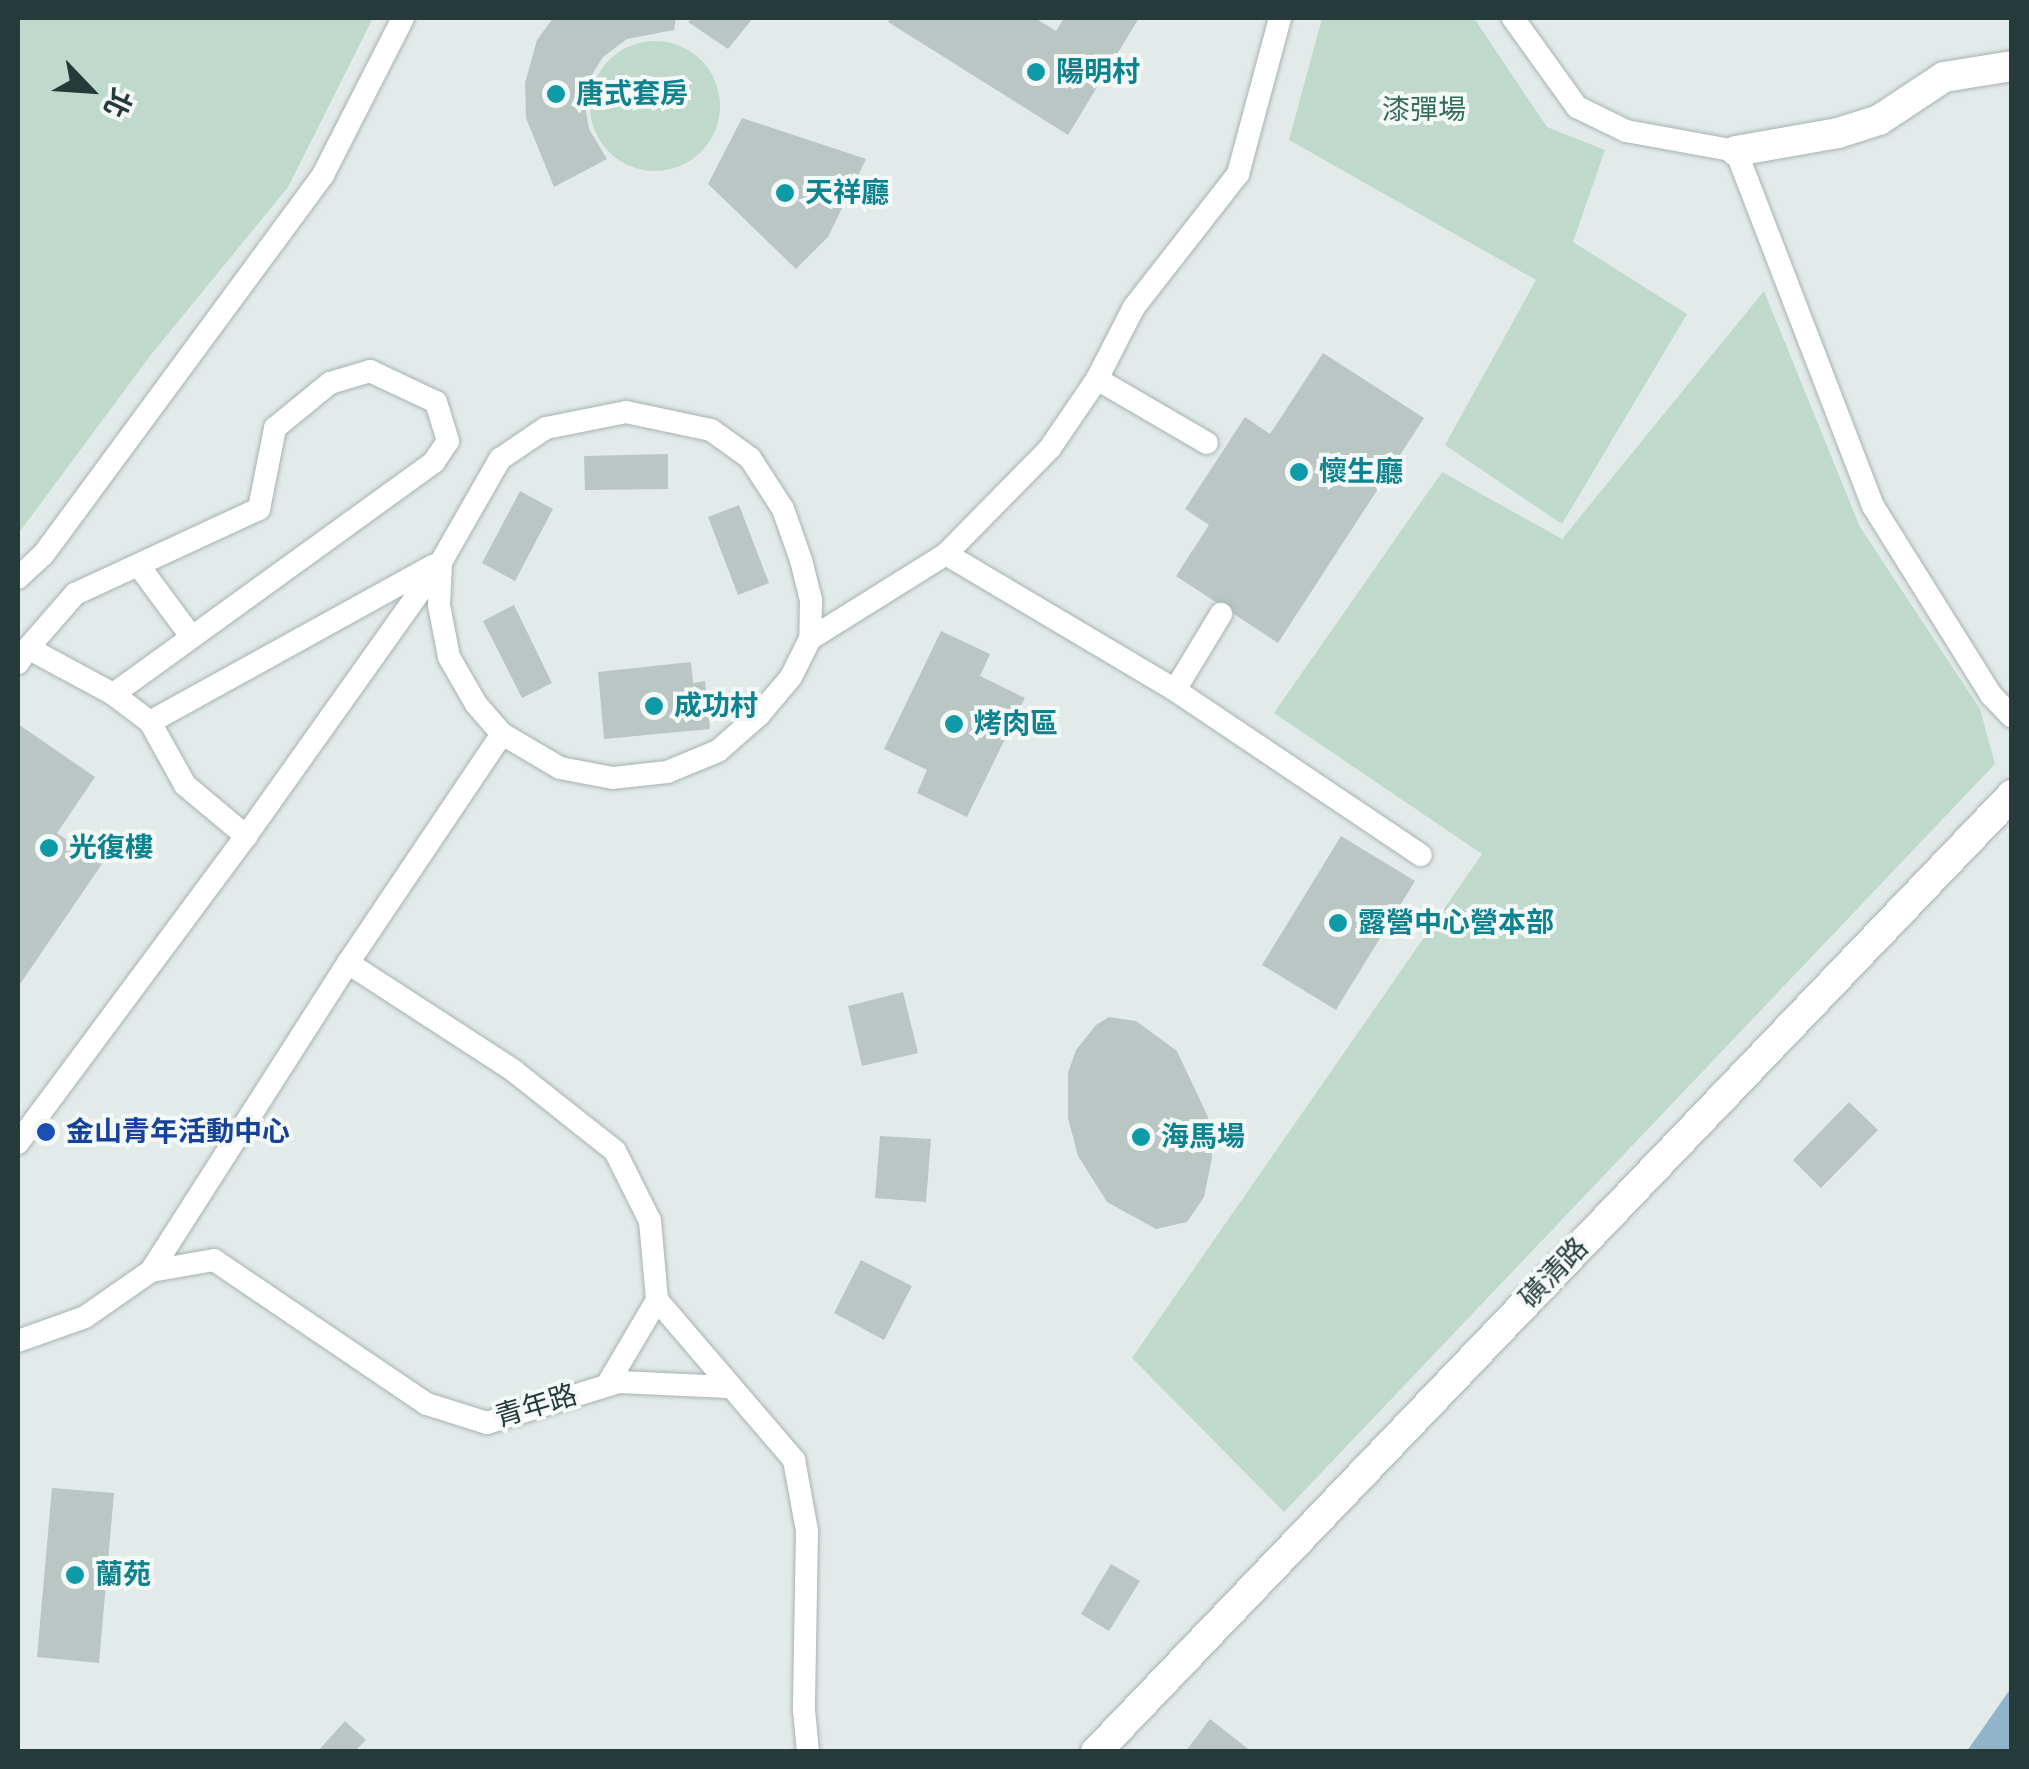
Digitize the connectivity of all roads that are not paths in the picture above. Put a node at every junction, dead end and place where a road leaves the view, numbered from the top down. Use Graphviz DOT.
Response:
graph roads {
  1 [pos="402,18"];
  2 [pos="1280,18"];
  3 [pos="1513,18"];
  4 [pos="2012,66"];
  5 [pos="1736,151"];
  6 [pos="1097,379"];
  7 [pos="1206,442"];
  8 [pos="946,554"];
  9 [pos="440,562"];
  10 [pos="138,566"];
  11 [pos="18,578"];
  12 [pos="1221,614"];
  13 [pos="190,636"];
  14 [pos="810,640"];
  15 [pos="23,656"];
  16 [pos="1176,690"];
  17 [pos="113,694"];
  18 [pos="2012,717"];
  19 [pos="150,722"];
  20 [pos="502,734"];
  21 [pos="2012,795"];
  22 [pos="246,836"];
  23 [pos="1422,855"];
  24 [pos="348,963"];
  25 [pos="18,1143"];
  26 [pos="152,1272"];
  27 [pos="658,1300"];
  28 [pos="18,1341"];
  29 [pos="607,1385"];
  30 [pos="728,1387"];
  31 [pos="808,1752"];
  32 [pos="1096,1752"];
  1 -- 11 [label="lane"];
  2 -- 6 [label="lane"];
  3 -- 5 [label="lane"];
  4 -- 5 [label="street"];
  5 -- 18 [label="lane"];
  6 -- 7 [label="lane"];
  6 -- 8 [label="lane"];
  8 -- 14 [label="lane"];
  8 -- 16 [label="lane"];
  9 -- 14 [label="lane"];
  9 -- 19 [label="lane"];
  9 -- 20 [label="lane"];
  9 -- 22 [label="lane"];
  10 -- 13 [label="lane"];
  10 -- 13 [label="lane"];
  10 -- 15 [label="lane"];
  12 -- 16 [label="lane"];
  13 -- 17 [label="lane"];
  14 -- 20 [label="lane"];
  15 -- 17 [label="lane"];
  16 -- 23 [label="lane"];
  17 -- 19 [label="lane"];
  19 -- 22 [label="lane"];
  20 -- 24 [label="lane"];
  21 -- 32 [label="street, 磺清路"];
  22 -- 25 [label="lane"];
  24 -- 26 [label="lane"];
  24 -- 27 [label="lane"];
  26 -- 28 [label="lane, 青年路"];
  26 -- 29 [label="lane, 青年路"];
  27 -- 29 [label="lane"];
  27 -- 30 [label="lane"];
  29 -- 30 [label="lane, 青年路"];
  30 -- 31 [label="lane"];
}
